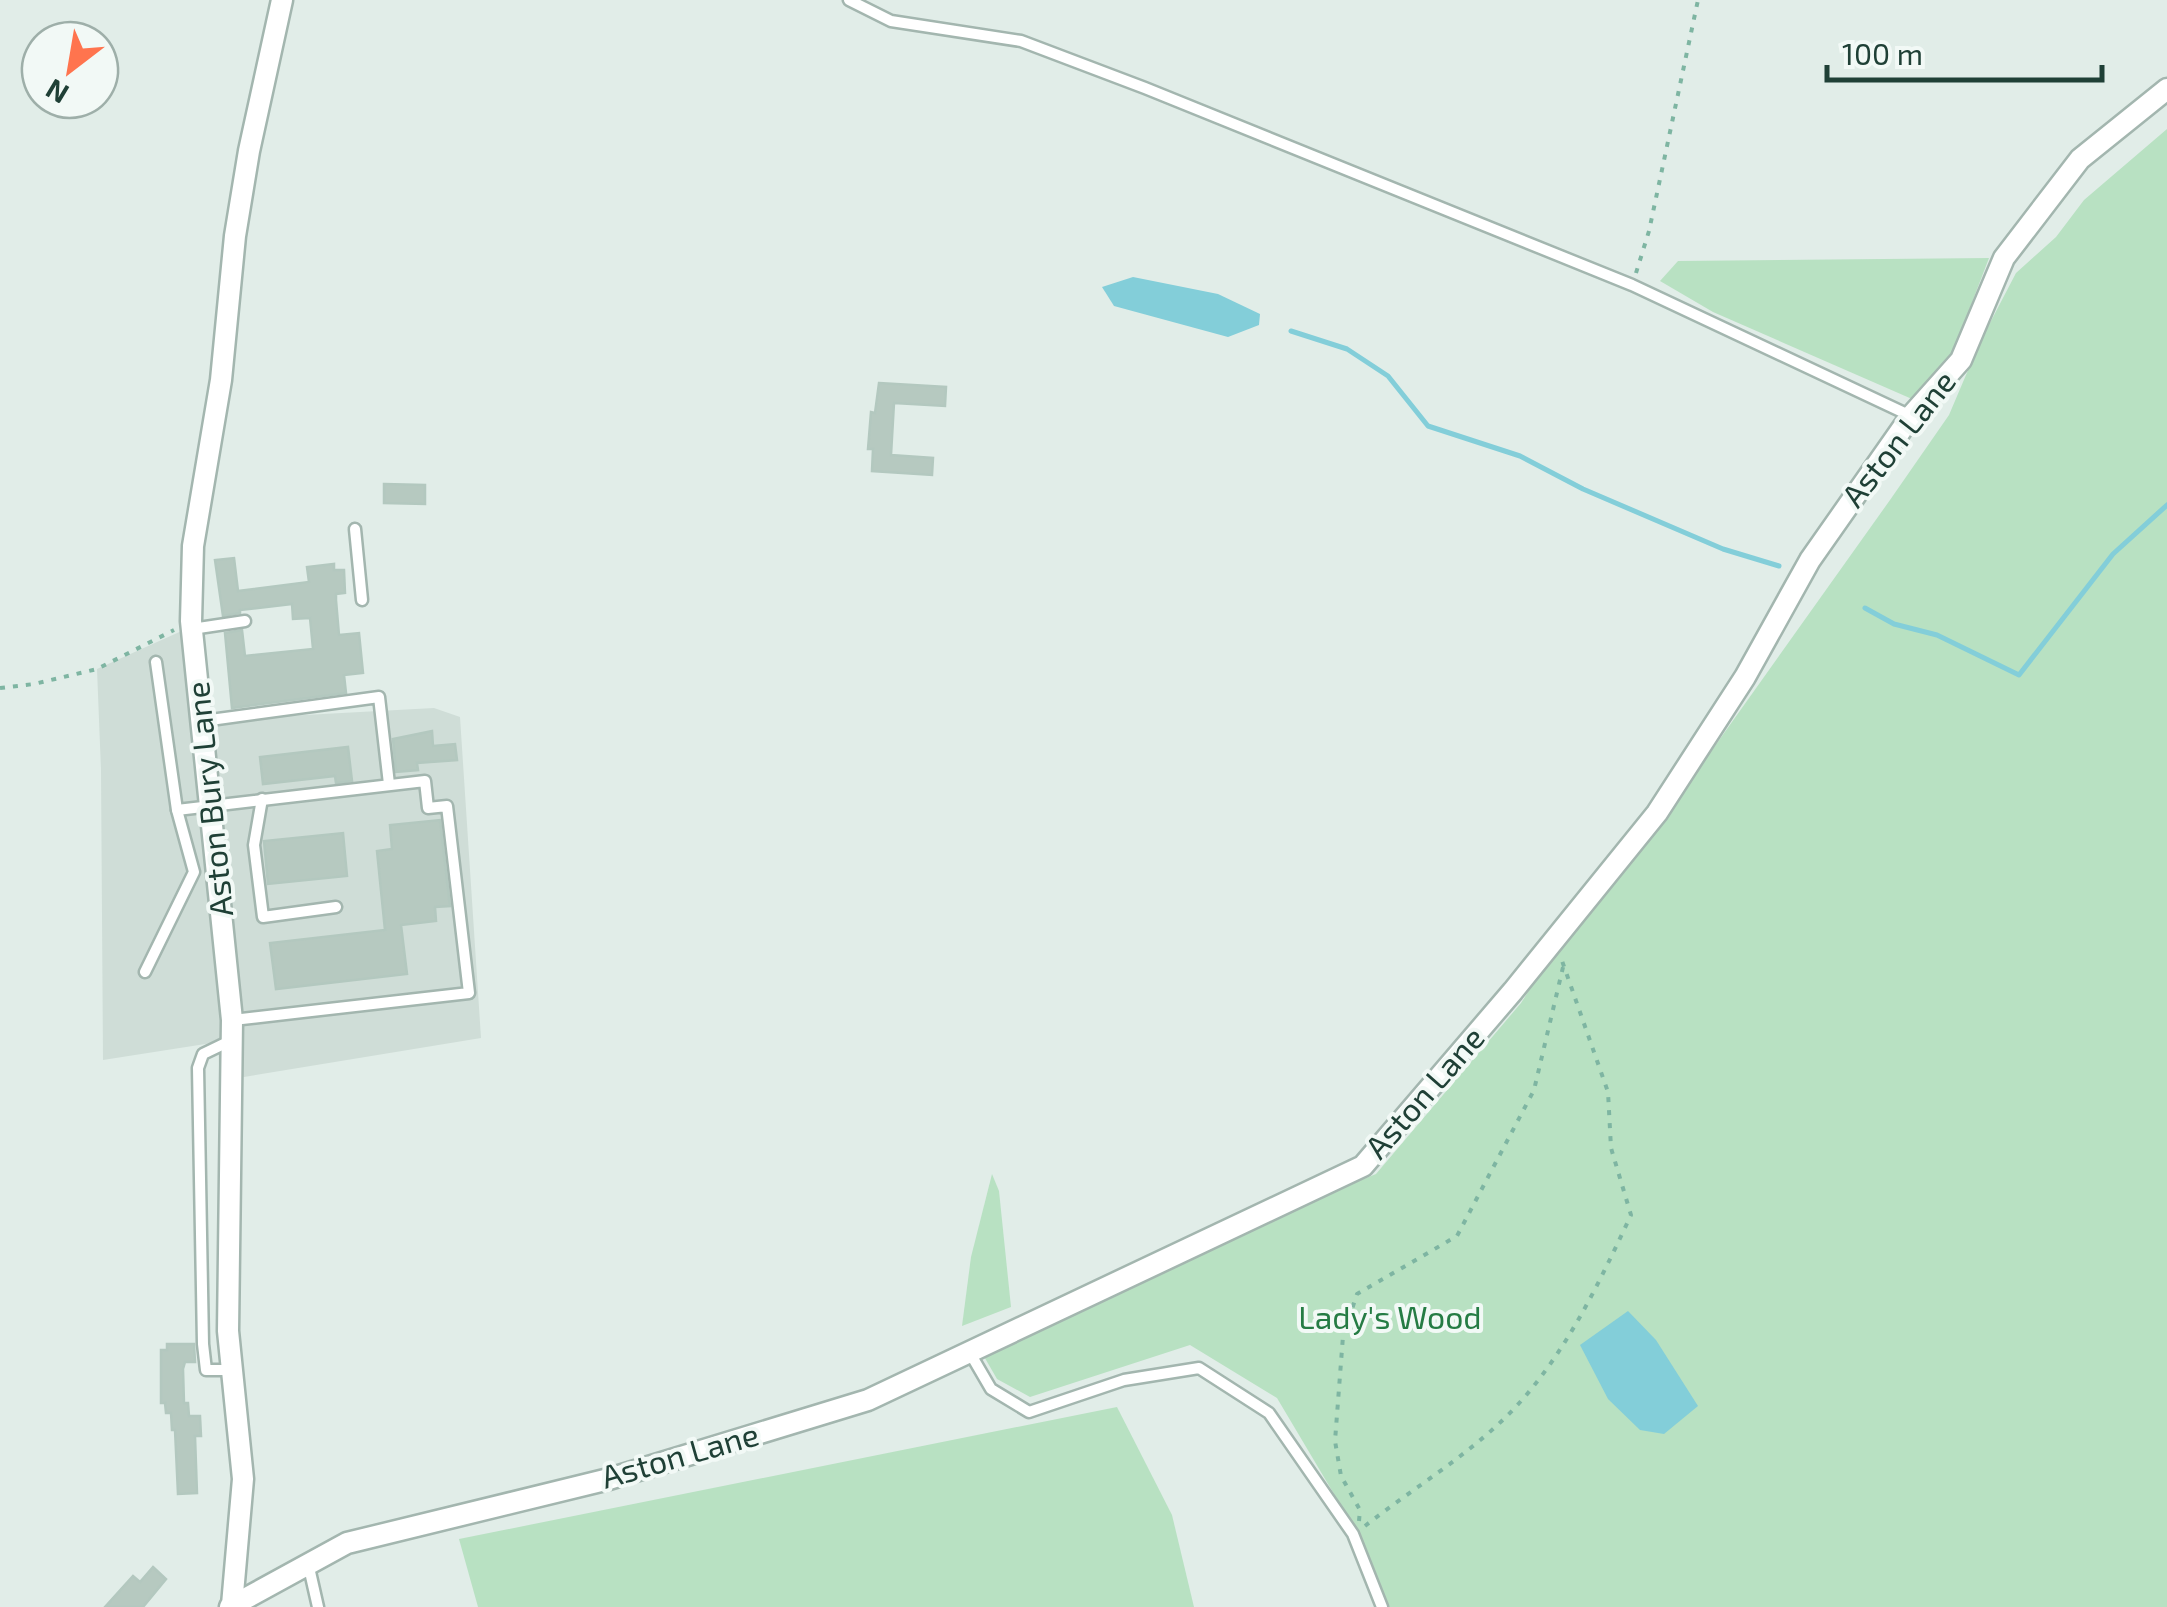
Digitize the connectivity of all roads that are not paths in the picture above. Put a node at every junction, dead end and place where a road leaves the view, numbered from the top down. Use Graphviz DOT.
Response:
graph roads {
  1 [pos="282,0"];
  2 [pos="849,0"];
  3 [pos="2167,89"];
  4 [pos="1911,416"];
  5 [pos="356,529"];
  6 [pos="362,600"];
  7 [pos="244,621"];
  8 [pos="191,625"];
  9 [pos="156,662"];
  10 [pos="203,721"];
  11 [pos="388,784"];
  12 [pos="262,799"];
  13 [pos="212,804"];
  14 [pos="177,810"];
  15 [pos="336,907"];
  16 [pos="145,972"];
  17 [pos="232,1030"];
  18 [pos="970,1352"];
  19 [pos="230,1370"];
  20 [pos="308,1562"];
  21 [pos="231,1606"];
  22 [pos="318,1607"];
  23 [pos="1382,1607"];
  1 -- 8 [label="street, Aston Bury Lane"];
  2 -- 4 [label="lane"];
  3 -- 4 [label="street, Aston Lane"];
  4 -- 18 [label="street, Aston Lane"];
  5 -- 6 [label="lane"];
  7 -- 8 [label="lane"];
  8 -- 10 [label="street, Aston Bury Lane"];
  9 -- 14 [label="lane"];
  10 -- 11 [label="lane"];
  10 -- 13 [label="street, Aston Bury Lane"];
  11 -- 12 [label="lane"];
  11 -- 17 [label="lane"];
  12 -- 13 [label="lane"];
  12 -- 15 [label="lane"];
  13 -- 14 [label="lane"];
  13 -- 17 [label="street, Aston Bury Lane"];
  14 -- 16 [label="lane"];
  17 -- 19 [label="street, Aston Bury Lane"];
  17 -- 19 [label="lane"];
  18 -- 20 [label="street, Aston Lane"];
  18 -- 23 [label="lane"];
  19 -- 21 [label="street, Aston Bury Lane"];
  20 -- 21 [label="street, Aston Lane"];
  20 -- 22 [label="lane"];
}
